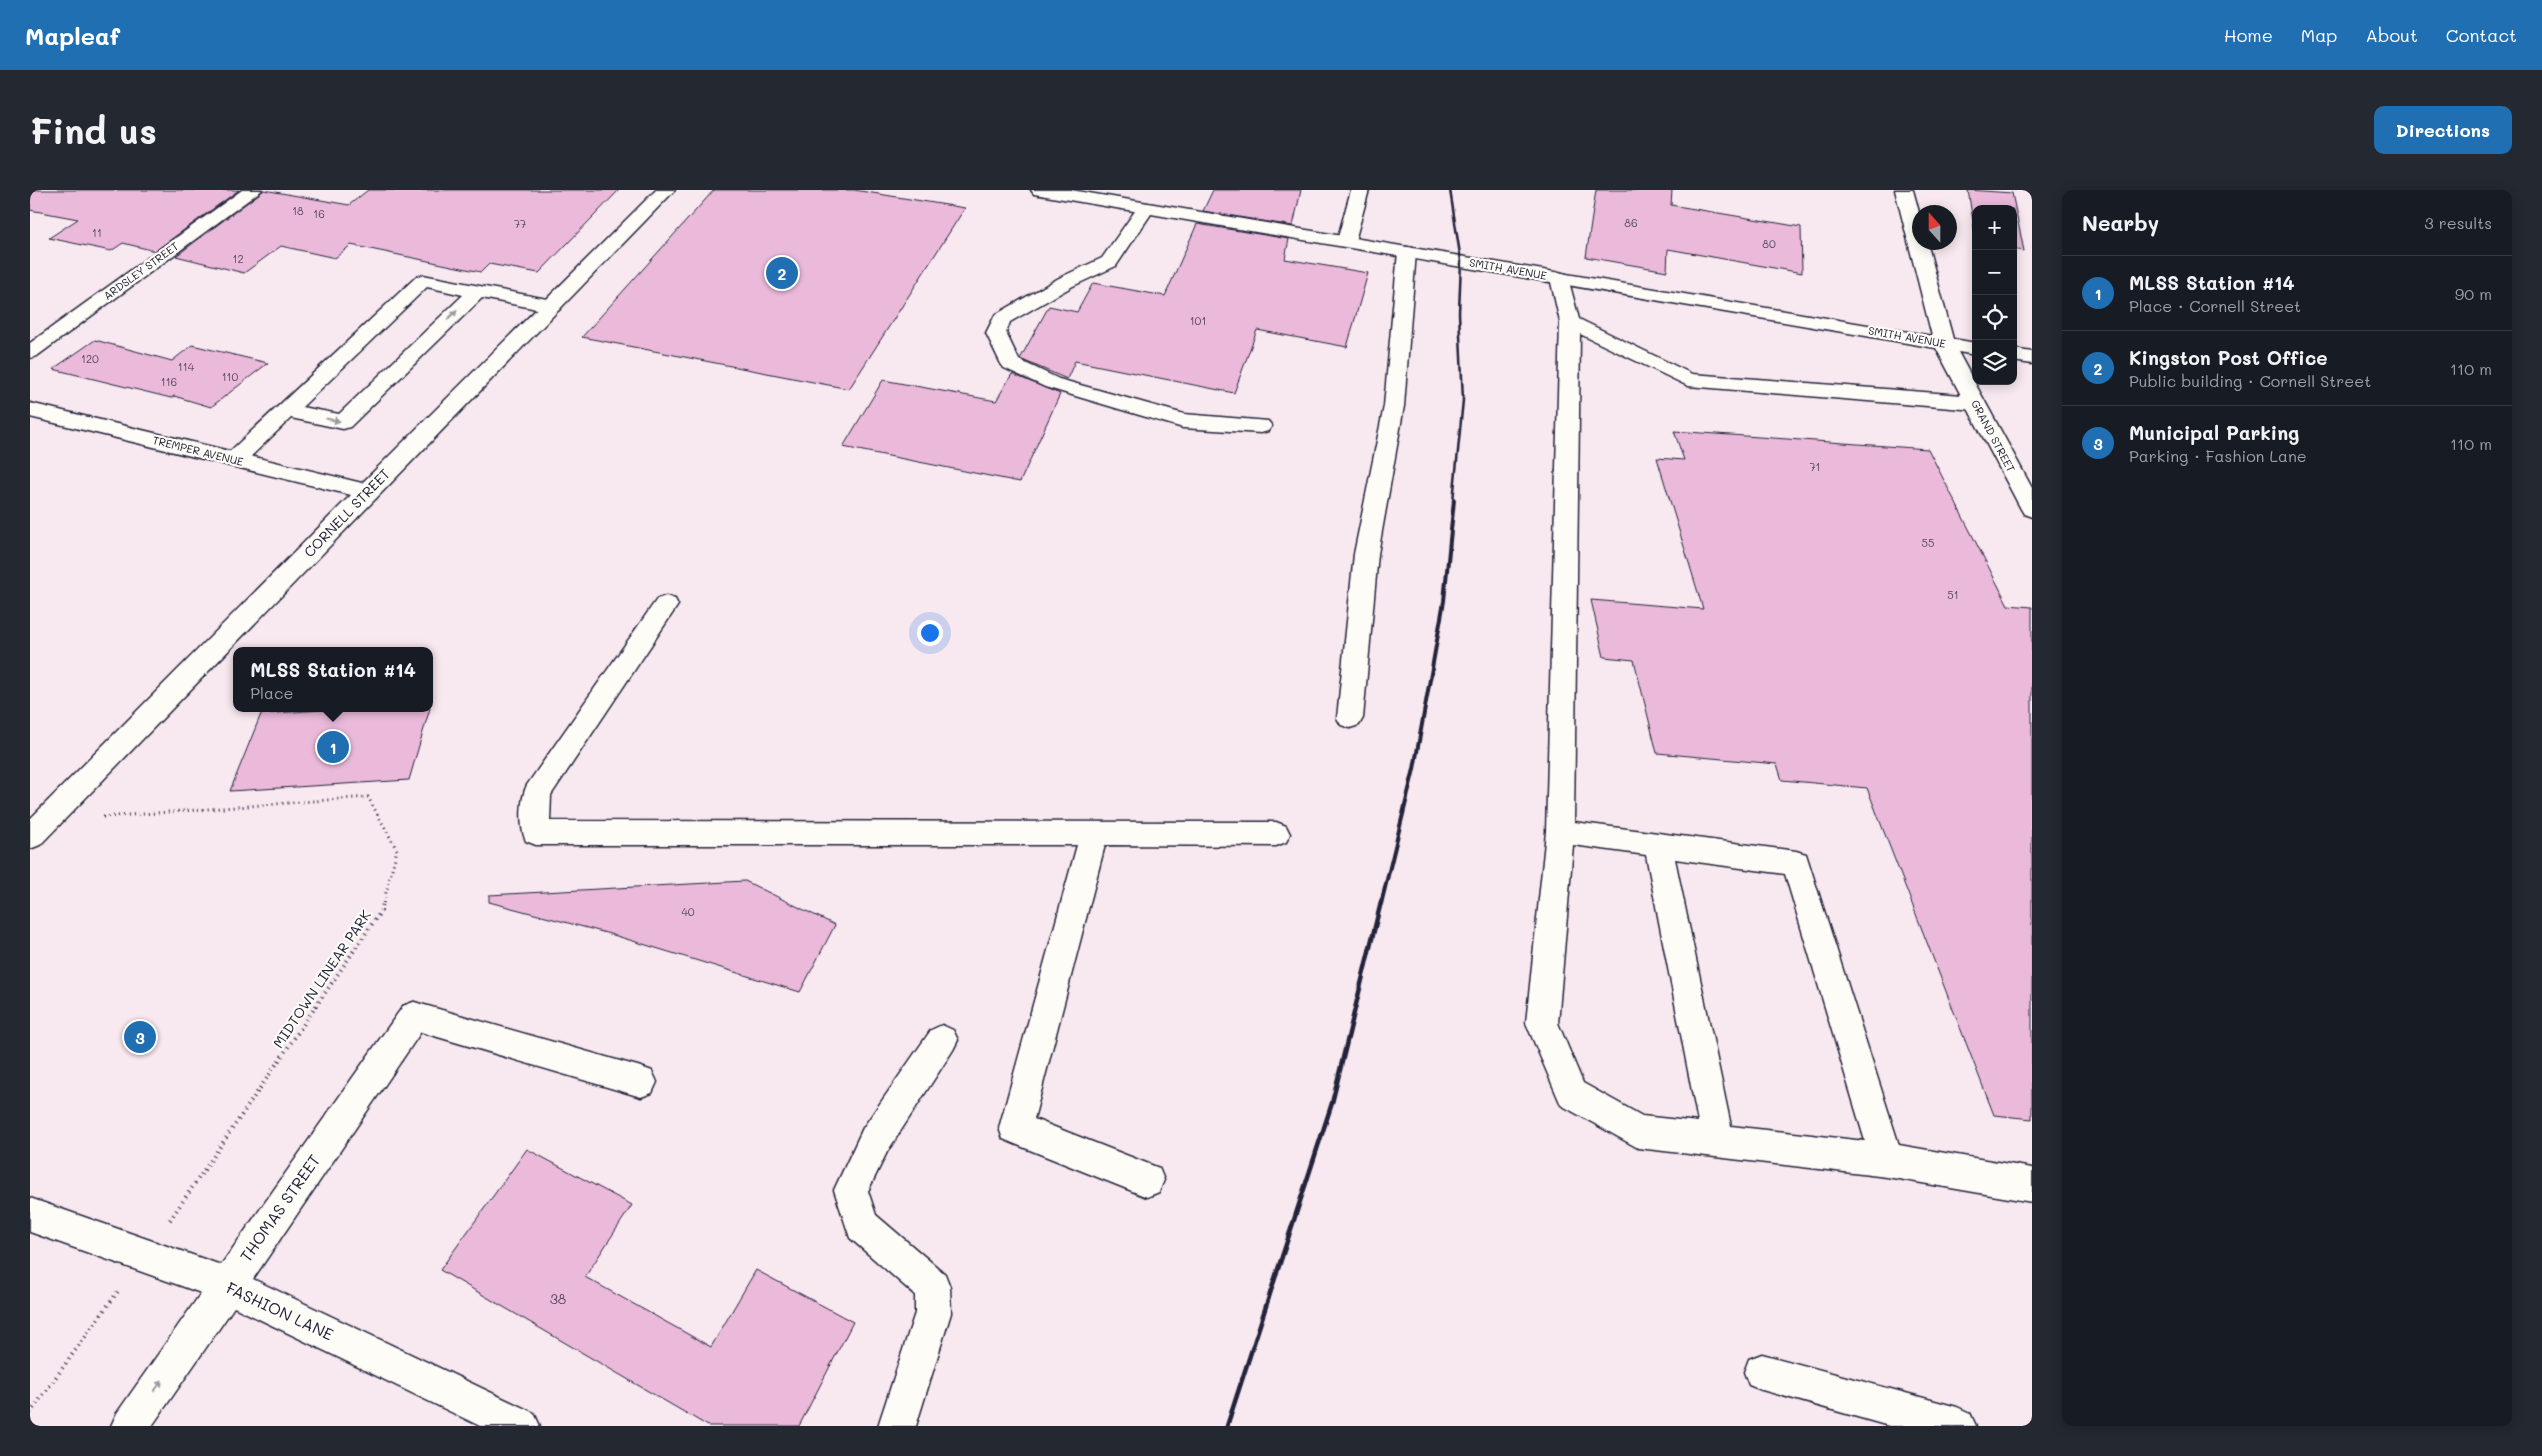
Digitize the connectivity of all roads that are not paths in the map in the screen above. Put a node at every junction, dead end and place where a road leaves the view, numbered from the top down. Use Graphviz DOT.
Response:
graph roads {
  1 [pos="253,190"];
  2 [pos="666,190"];
  3 [pos="1040,190"];
  4 [pos="1360,190"];
  5 [pos="1904,190"];
  6 [pos="1146,208"];
  7 [pos="1346,241"];
  8 [pos="1407,252"];
  9 [pos="1559,278"];
  10 [pos="476,292"];
  11 [pos="552,306"];
  12 [pos="1570,322"];
  13 [pos="1944,344"];
  14 [pos="1972,348"];
  15 [pos="30,352"];
  16 [pos="2017,356"];
  17 [pos="2032,358"];
  18 [pos="1975,403"];
  19 [pos="30,410"];
  20 [pos="286,410"];
  21 [pos="1262,426"];
  22 [pos="234,460"];
  23 [pos="366,492"];
  24 [pos="2032,509"];
  25 [pos="666,605"];
  26 [pos="1350,718"];
  27 [pos="1560,832"];
  28 [pos="1094,833"];
  29 [pos="1276,834"];
  30 [pos="30,837"];
  31 [pos="1658,845"];
  32 [pos="942,1040"];
  33 [pos="640,1082"];
  34 [pos="1718,1142"];
  35 [pos="1887,1160"];
  36 [pos="1147,1180"];
  37 [pos="2032,1186"];
  38 [pos="30,1215"];
  39 [pos="227,1285"];
  40 [pos="1762,1372"];
  41 [pos="130,1426"];
  42 [pos="522,1426"];
  43 [pos="897,1426"];
  44 [pos="1957,1426"];
  1 -- 15 [label="street, ARDSLEY STREET"];
  2 -- 11 [label="street, CORNELL STREET"];
  3 -- 6 [label="street, SMITH AVENUE"];
  4 -- 7 [label="street"];
  5 -- 13 [label="street, GRAND STREET"];
  6 -- 7 [label="street, SMITH AVENUE"];
  6 -- 21 [label="street"];
  7 -- 8 [label="street, SMITH AVENUE"];
  8 -- 9 [label="street, SMITH AVENUE"];
  8 -- 26 [label="street"];
  9 -- 12 [label="street"];
  9 -- 13 [label="street, SMITH AVENUE"];
  10 -- 11 [label="street"];
  10 -- 20 [label="street"];
  20 -- 10 [label="street, one-way"];
  11 -- 23 [label="street, CORNELL STREET"];
  12 -- 18 [label="street"];
  12 -- 27 [label="street"];
  13 -- 14 [label="street, SMITH AVENUE"];
  13 -- 18 [label="street, GRAND STREET"];
  16 -- 17 [label="street"];
  18 -- 24 [label="street, GRAND STREET"];
  19 -- 22 [label="street, TREMPER AVENUE"];
  20 -- 22 [label="street"];
  22 -- 23 [label="street, TREMPER AVENUE"];
  23 -- 30 [label="street, CORNELL STREET"];
  25 -- 28 [label="street"];
  27 -- 31 [label="street"];
  27 -- 34 [label="street"];
  28 -- 29 [label="street"];
  28 -- 36 [label="street"];
  31 -- 34 [label="street"];
  31 -- 35 [label="street"];
  32 -- 43 [label="street"];
  33 -- 39 [label="street, THOMAS STREET"];
  34 -- 35 [label="street"];
  35 -- 37 [label="street"];
  38 -- 39 [label="street, FASHION LANE"];
  41 -- 39 [label="street, THOMAS STREET, one-way"];
  39 -- 42 [label="street, FASHION LANE"];
  40 -- 44 [label="street"];
}
